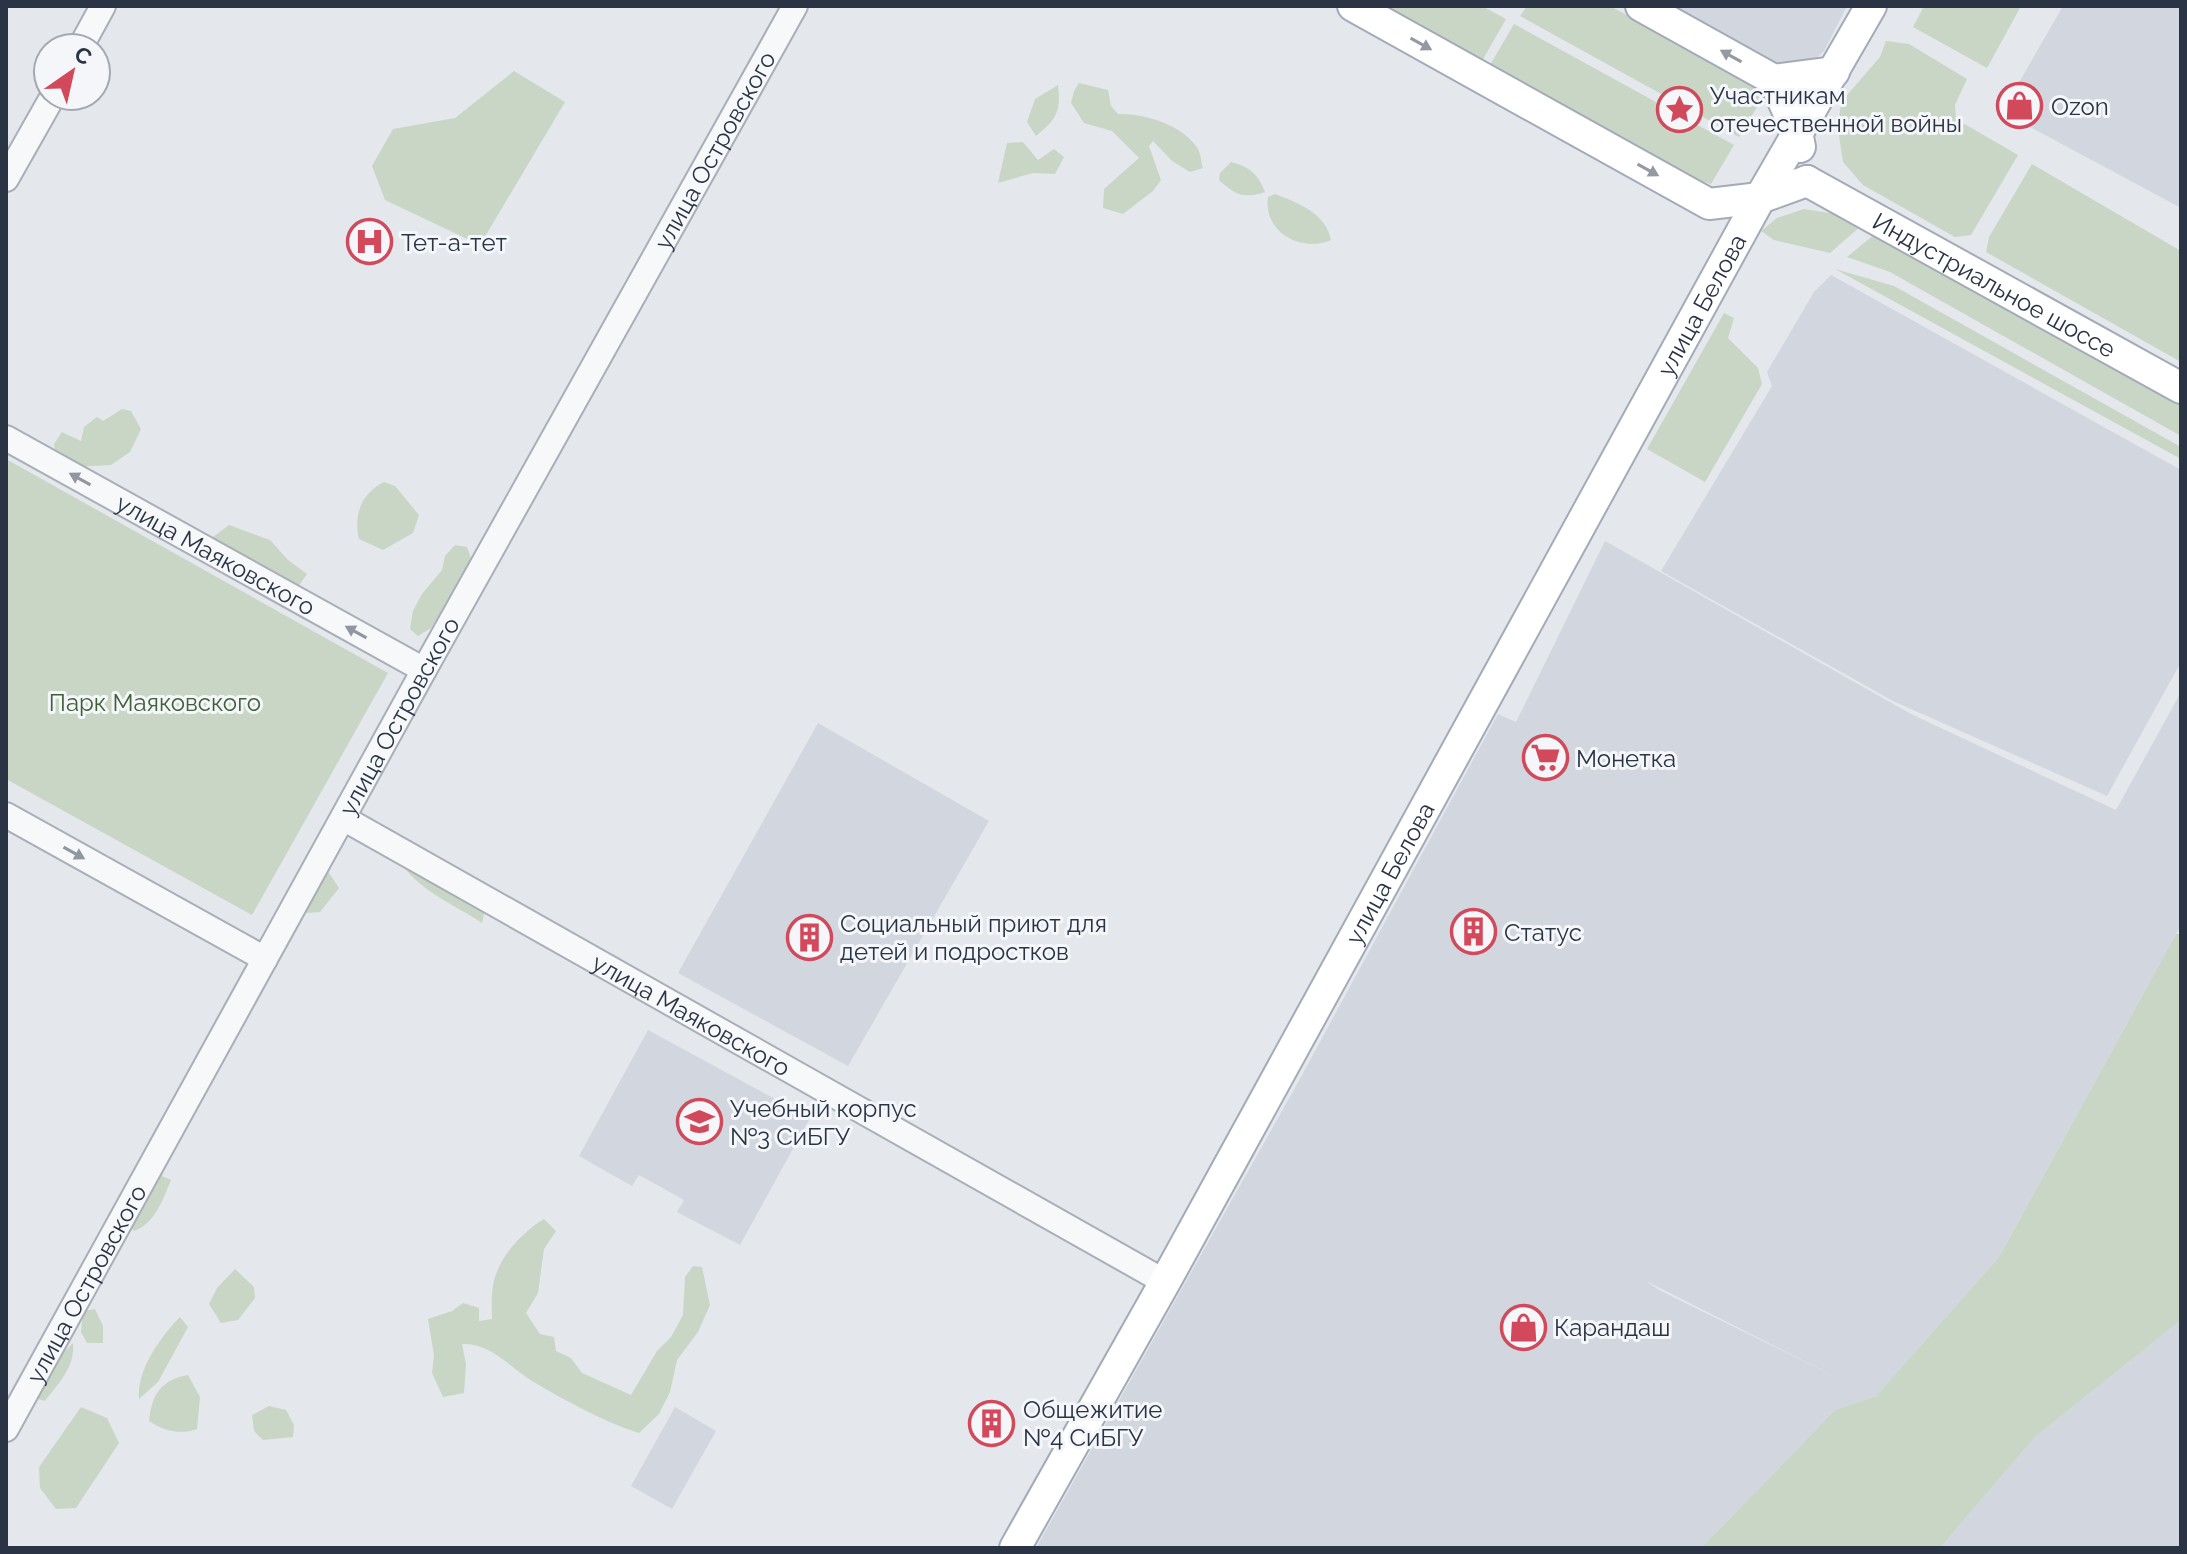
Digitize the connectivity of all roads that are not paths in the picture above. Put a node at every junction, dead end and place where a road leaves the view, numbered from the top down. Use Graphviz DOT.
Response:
graph roads {
  1 [pos="103,6"];
  2 [pos="795,6"];
  3 [pos="1353,6"];
  4 [pos="1641,6"];
  5 [pos="1871,6"];
  6 [pos="89,32"];
  7 [pos="1834,72"];
  8 [pos="1774,80"];
  9 [pos="44,112"];
  10 [pos="1797,132"];
  11 [pos="6,179"];
  12 [pos="1807,181"];
  13 [pos="1760,198"];
  14 [pos="1709,204"];
  15 [pos="1735,242"];
  16 [pos="2181,388"];
  17 [pos="6,438"];
  18 [pos="424,670"];
  19 [pos="6,815"];
  20 [pos="343,818"];
  21 [pos="265,959"];
  22 [pos="1165,1282"];
  23 [pos="6,1429"];
  24 [pos="1015,1548"];
  1 -- 6 [label="street"];
  2 -- 18 [label="street, улица Островского"];
  3 -- 14 [label="main road, one-way"];
  8 -- 4 [label="main road, one-way"];
  5 -- 7 [label="main road"];
  7 -- 8 [label="main road"];
  7 -- 10 [label="main road"];
  8 -- 10 [label="main road"];
  9 -- 11 [label="street"];
  10 -- 12 [label="main road"];
  10 -- 13 [label="main road, улица Белова"];
  12 -- 13 [label="main road"];
  12 -- 16 [label="main road, Индустриальное шоссе"];
  13 -- 14 [label="main road"];
  13 -- 15 [label="main road, улица Белова"];
  14 -- 15 [label="main road"];
  15 -- 22 [label="main road, улица Белова"];
  18 -- 17 [label="street, улица Маяковского, one-way"];
  18 -- 20 [label="street, улица Островского"];
  19 -- 21 [label="street, one-way"];
  20 -- 21 [label="street, улица Островского"];
  20 -- 22 [label="street, улица Маяковского"];
  21 -- 23 [label="street, улица Островского"];
  22 -- 24 [label="main road, улица Белова"];
}
